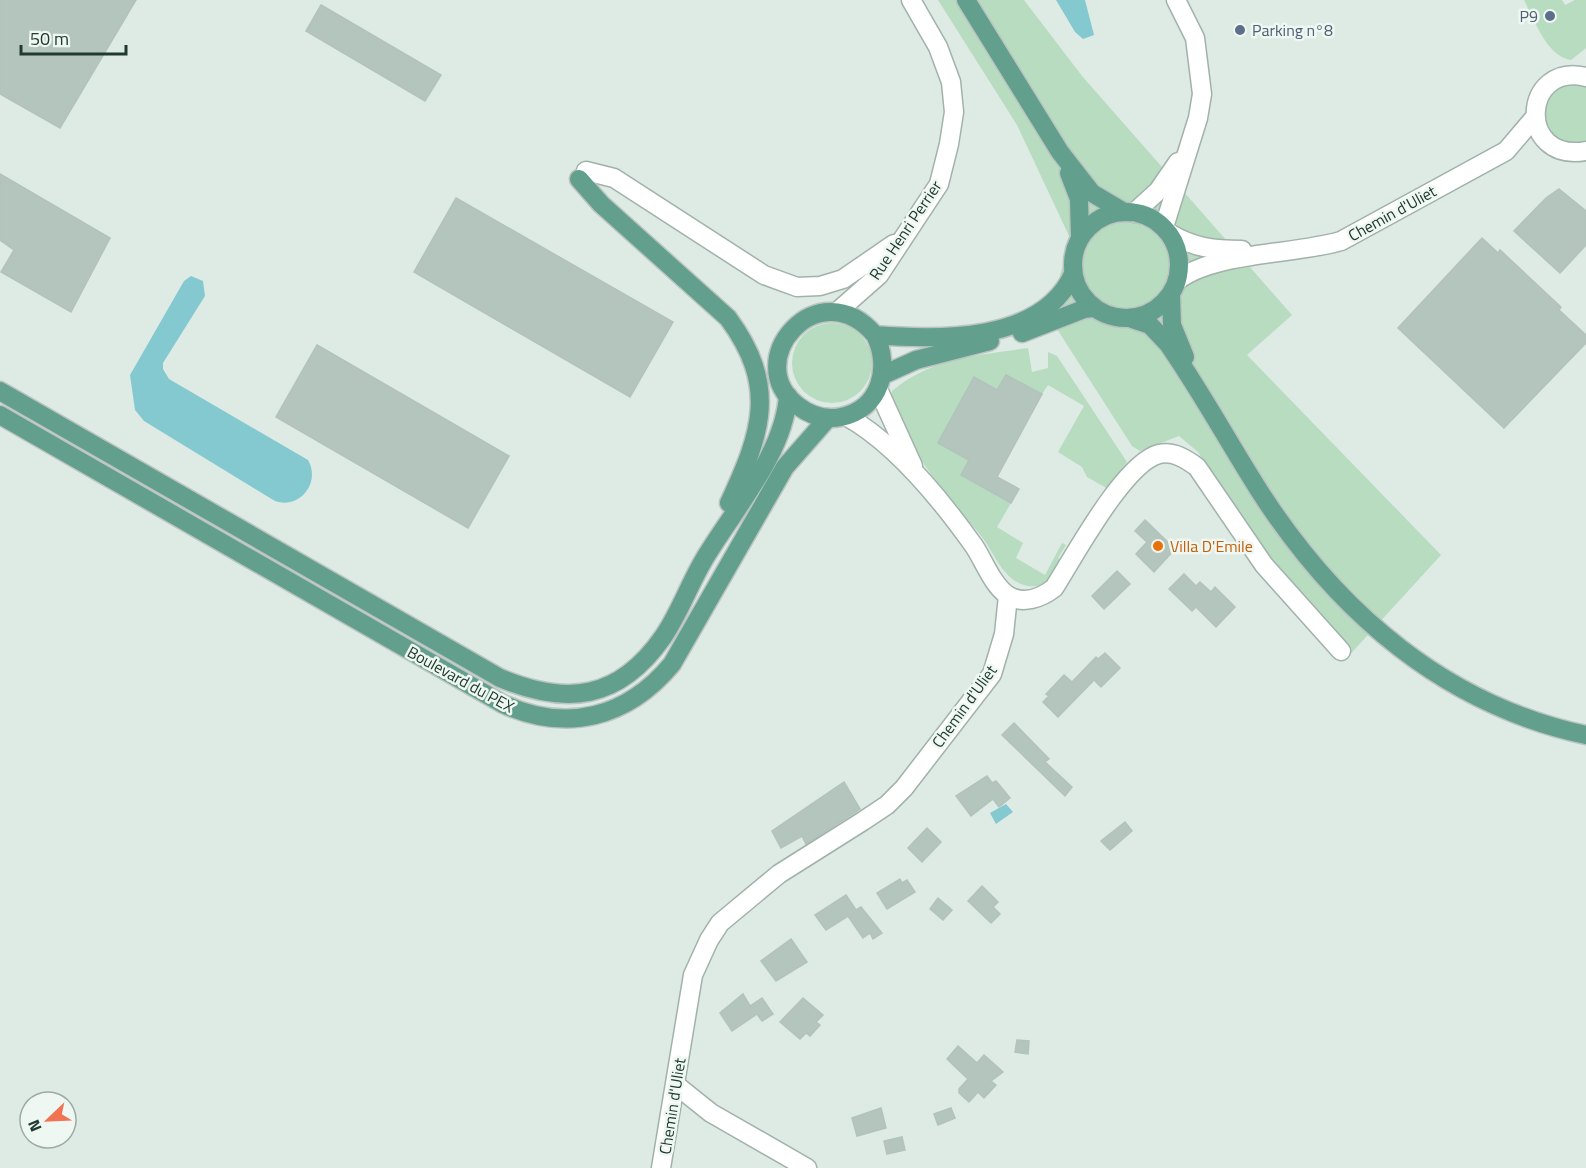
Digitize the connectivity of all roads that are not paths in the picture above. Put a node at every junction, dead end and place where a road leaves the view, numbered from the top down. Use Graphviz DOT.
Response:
graph roads {
  1 [pos="911,0"];
  2 [pos="966,0"];
  3 [pos="1176,0"];
  4 [pos="1583,72"];
  5 [pos="1535,117"];
  6 [pos="1551,146"];
  7 [pos="1506,151"];
  8 [pos="1586,151"];
  9 [pos="1060,152"];
  10 [pos="1185,154"];
  11 [pos="583,175"];
  12 [pos="1129,212"];
  13 [pos="1166,230"];
  14 [pos="1080,237"];
  15 [pos="900,240"];
  16 [pos="1271,253"];
  17 [pos="1073,274"];
  18 [pos="1175,287"];
  19 [pos="1093,308"];
  20 [pos="837,312"];
  21 [pos="1132,319"];
  22 [pos="875,335"];
  23 [pos="1194,381"];
  24 [pos="881,382"];
  25 [pos="0,391"];
  26 [pos="788,396"];
  27 [pos="0,415"];
  28 [pos="846,416"];
  29 [pos="828,418"];
  30 [pos="921,481"];
  31 [pos="707,554"];
  32 [pos="1008,596"];
  33 [pos="1341,651"];
  34 [pos="1586,735"];
  35 [pos="676,1085"];
  36 [pos="662,1168"];
  37 [pos="807,1168"];
  1 -- 15 [label="street, Rue Henri Perrier"];
  2 -- 9 [label="main road"];
  3 -- 10 [label="street"];
  4 -- 5 [label="street"];
  5 -- 6 [label="street"];
  5 -- 7 [label="street, Chemin d'Uliet"];
  6 -- 7 [label="street, Chemin d'Uliet"];
  6 -- 8 [label="street, Chemin d'Uliet"];
  7 -- 16 [label="street, Chemin d'Uliet"];
  9 -- 12 [label="main road"];
  9 -- 14 [label="main road"];
  10 -- 12 [label="street"];
  10 -- 13 [label="street"];
  11 -- 15 [label="street"];
  11 -- 31 [label="main road"];
  12 -- 13 [label="main road"];
  12 -- 14 [label="main road"];
  13 -- 16 [label="street, Chemin d'Uliet"];
  13 -- 18 [label="main road"];
  14 -- 17 [label="main road"];
  15 -- 20 [label="street, Rue Henri Perrier"];
  16 -- 18 [label="street, Chemin d'Uliet"];
  17 -- 19 [label="main road"];
  17 -- 22 [label="main road"];
  18 -- 21 [label="main road"];
  18 -- 23 [label="main road"];
  19 -- 21 [label="main road"];
  19 -- 24 [label="main road"];
  20 -- 22 [label="main road"];
  20 -- 26 [label="main road"];
  21 -- 23 [label="main road"];
  22 -- 24 [label="main road"];
  23 -- 34 [label="main road"];
  24 -- 28 [label="main road"];
  24 -- 30 [label="street"];
  25 -- 31 [label="main road, Boulevard du PEX"];
  26 -- 29 [label="main road"];
  26 -- 31 [label="main road, Boulevard du PEX"];
  27 -- 29 [label="main road, Boulevard du PEX"];
  28 -- 29 [label="main road"];
  28 -- 30 [label="street"];
  30 -- 32 [label="street"];
  32 -- 33 [label="street"];
  32 -- 35 [label="street, Chemin d'Uliet"];
  35 -- 36 [label="street, Chemin d'Uliet"];
  35 -- 37 [label="street"];
}
